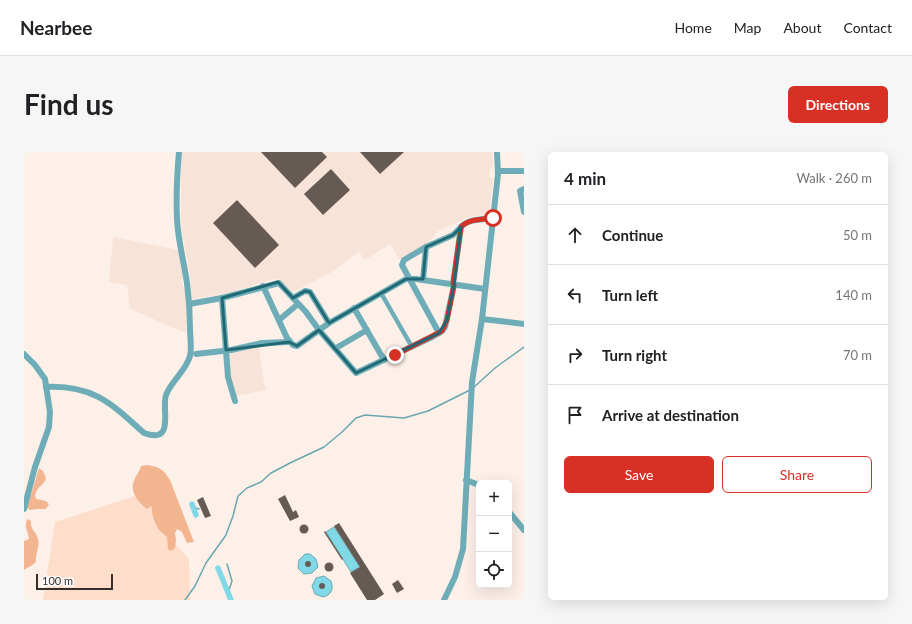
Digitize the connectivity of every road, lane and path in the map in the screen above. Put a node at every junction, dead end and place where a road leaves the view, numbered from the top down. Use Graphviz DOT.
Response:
graph roads {
  1 [pos="179,152"];
  2 [pos="497,152"];
  3 [pos="498,171"];
  4 [pos="524,171"];
  5 [pos="524,189"];
  6 [pos="524,212"];
  7 [pos="493,218"];
  8 [pos="461,227"];
  9 [pos="426,247"];
  10 [pos="409,278"];
  11 [pos="423,280"];
  12 [pos="454,285"];
  13 [pos="263,286"];
  14 [pos="485,289"];
  15 [pos="381,293"];
  16 [pos="222,298"];
  17 [pos="293,298"];
  18 [pos="189,304"];
  19 [pos="298,304"];
  20 [pos="354,308"];
  21 [pos="482,319"];
  22 [pos="279,320"];
  23 [pos="328,323"];
  24 [pos="524,324"];
  25 [pos="319,330"];
  26 [pos="367,330"];
  27 [pos="439,333"];
  28 [pos="289,342"];
  29 [pos="412,347"];
  30 [pos="336,348"];
  31 [pos="226,350"];
  32 [pos="24,354"];
  33 [pos="196,354"];
  34 [pos="384,360"];
  35 [pos="46,387"];
  36 [pos="235,401"];
  37 [pos="466,480"];
  38 [pos="476,484"];
  39 [pos="24,509"];
  40 [pos="512,516"];
  41 [pos="524,530"];
  42 [pos="444,600"];
  1 -- 18 [label="street"];
  2 -- 3 [label="street"];
  3 -- 4 [label="street"];
  3 -- 7 [label="street"];
  5 -- 6 [label="street"];
  7 -- 8 [label="street"];
  7 -- 14 [label="street"];
  8 -- 9 [label="street"];
  8 -- 12 [label="street"];
  9 -- 10 [label="street"];
  9 -- 11 [label="street"];
  10 -- 11 [label="street"];
  10 -- 15 [label="street"];
  10 -- 27 [label="street"];
  11 -- 12 [label="street"];
  12 -- 14 [label="street"];
  12 -- 27 [label="street"];
  13 -- 16 [label="street"];
  13 -- 17 [label="street"];
  13 -- 22 [label="street"];
  14 -- 21 [label="street"];
  15 -- 20 [label="street"];
  15 -- 29 [label="street"];
  16 -- 18 [label="street"];
  16 -- 31 [label="street"];
  17 -- 19 [label="street"];
  17 -- 23 [label="street"];
  18 -- 35 [label="street"];
  19 -- 22 [label="street"];
  19 -- 25 [label="street"];
  20 -- 23 [label="street"];
  20 -- 26 [label="street"];
  21 -- 24 [label="street"];
  21 -- 37 [label="street"];
  22 -- 28 [label="street"];
  23 -- 25 [label="street"];
  25 -- 28 [label="street"];
  25 -- 30 [label="street"];
  26 -- 30 [label="street"];
  26 -- 34 [label="street"];
  27 -- 29 [label="street"];
  28 -- 31 [label="street"];
  29 -- 34 [label="street"];
  30 -- 34 [label="street"];
  31 -- 33 [label="street"];
  31 -- 36 [label="street"];
  32 -- 35 [label="street"];
  35 -- 39 [label="street"];
  37 -- 38 [label="street"];
  37 -- 42 [label="street"];
  40 -- 41 [label="street"];
}
